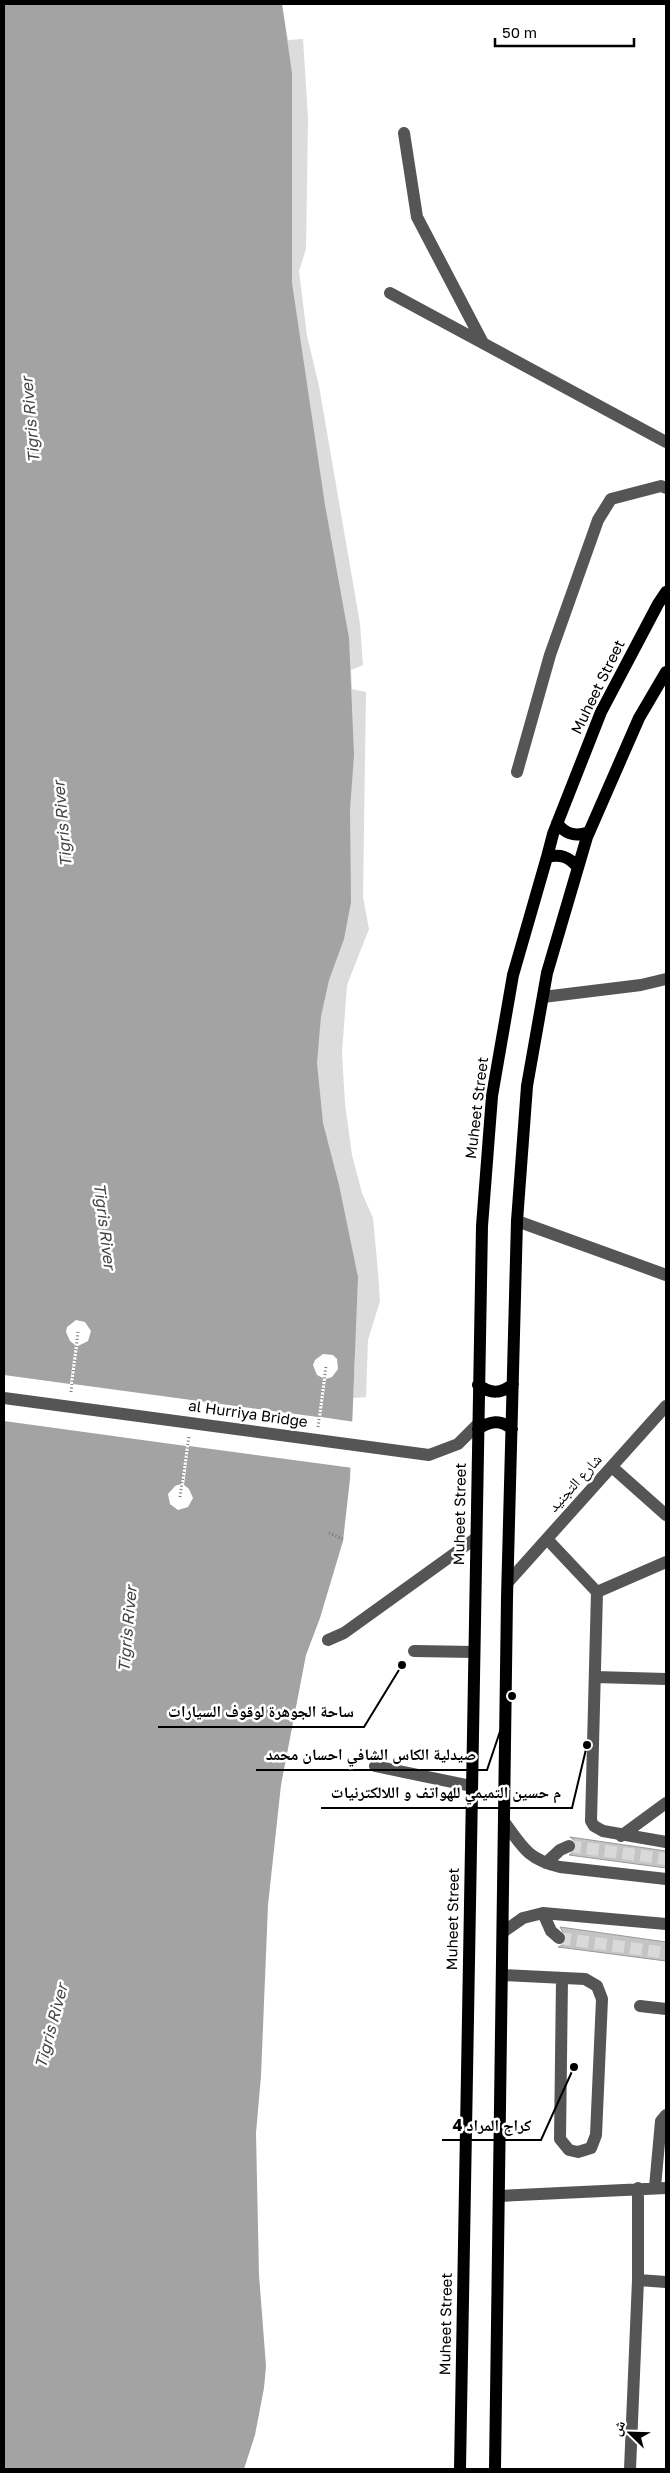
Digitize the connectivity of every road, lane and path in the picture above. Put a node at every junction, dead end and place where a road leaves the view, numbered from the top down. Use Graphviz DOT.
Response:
graph roads {
  1 [pos="404,133"];
  2 [pos="390,293"];
  3 [pos="482,343"];
  4 [pos="666,442"];
  5 [pos="666,488"];
  6 [pos="666,592"];
  7 [pos="666,672"];
  8 [pos="516,772"];
  9 [pos="558,823"];
  10 [pos="589,832"];
  11 [pos="547,858"];
  12 [pos="578,868"];
  13 [pos="666,979"];
  14 [pos="543,997"];
  15 [pos="517,1221"];
  16 [pos="666,1275"];
  17 [pos="78,1332"];
  18 [pos="326,1366"];
  19 [pos="513,1384"];
  20 [pos="478,1385"];
  21 [pos="4,1398"];
  22 [pos="666,1406"];
  23 [pos="69,1407"];
  24 [pos="191,1423"];
  25 [pos="478,1427"];
  26 [pos="512,1429"];
  27 [pos="316,1440"];
  28 [pos="612,1467"];
  29 [pos="180,1497"];
  30 [pos="666,1515"];
  31 [pos="329,1533"];
  32 [pos="343,1538"];
  33 [pos="476,1538"];
  34 [pos="547,1539"];
  35 [pos="666,1562"];
  36 [pos="509,1581"];
  37 [pos="597,1592"];
  38 [pos="328,1640"];
  39 [pos="414,1651"];
  40 [pos="474,1652"];
  41 [pos="595,1677"];
  42 [pos="666,1679"];
  43 [pos="375,1766"];
  44 [pos="471,1786"];
  45 [pos="666,1802"];
  46 [pos="505,1823"];
  47 [pos="621,1836"];
  48 [pos="666,1842"];
  49 [pos="569,1846"];
  50 [pos="546,1863"];
  51 [pos="666,1879"];
  52 [pos="543,1913"];
  53 [pos="666,1924"];
  54 [pos="503,1932"];
  55 [pos="559,1938"];
  56 [pos="502,1975"];
  57 [pos="562,1979"];
  58 [pos="640,2006"];
  59 [pos="666,2009"];
  60 [pos="666,2115"];
  61 [pos="638,2188"];
  62 [pos="661,2188"];
  63 [pos="499,2196"];
  64 [pos="638,2280"];
  65 [pos="666,2282"];
  66 [pos="460,2469"];
  67 [pos="495,2469"];
  68 [pos="630,2469"];
  1 -- 3 [label="street"];
  2 -- 3 [label="street"];
  3 -- 4 [label="street"];
  5 -- 8 [label="street"];
  6 -- 9 [label="main road, Muheet Street"];
  7 -- 10 [label="main road"];
  9 -- 10 [label="main road"];
  9 -- 11 [label="main road, Muheet Street"];
  10 -- 12 [label="main road"];
  11 -- 12 [label="main road"];
  11 -- 20 [label="main road, Muheet Street"];
  12 -- 14 [label="main road"];
  13 -- 14 [label="street"];
  14 -- 15 [label="main road"];
  15 -- 16 [label="street"];
  15 -- 19 [label="main road"];
  17 -- 23 [label="path"];
  18 -- 27 [label="path"];
  19 -- 20 [label="main road"];
  19 -- 26 [label="main road"];
  20 -- 25 [label="main road, Muheet Street"];
  21 -- 23 [label="street, al Hurriya Bridge"];
  22 -- 28 [label="street, شارع التجنيد"];
  23 -- 24 [label="street, al Hurriya Bridge"];
  24 -- 27 [label="street, al Hurriya Bridge"];
  24 -- 29 [label="path"];
  25 -- 26 [label="main road"];
  25 -- 27 [label="street, al Hurriya Bridge"];
  25 -- 33 [label="main road, Muheet Street"];
  26 -- 36 [label="main road"];
  28 -- 30 [label="street"];
  28 -- 34 [label="street, شارع التجنيد"];
  31 -- 32 [label="path"];
  33 -- 38 [label="street"];
  33 -- 40 [label="main road, Muheet Street"];
  34 -- 36 [label="street, شارع التجنيد"];
  34 -- 37 [label="street"];
  35 -- 37 [label="street"];
  36 -- 46 [label="main road"];
  37 -- 41 [label="street"];
  39 -- 40 [label="street"];
  40 -- 44 [label="main road, Muheet Street"];
  41 -- 42 [label="street"];
  41 -- 47 [label="street"];
  43 -- 44 [label="street"];
  44 -- 66 [label="main road, Muheet Street"];
  45 -- 47 [label="street"];
  46 -- 50 [label="street"];
  46 -- 54 [label="main road"];
  47 -- 48 [label="street"];
  49 -- 50 [label="street"];
  50 -- 51 [label="street"];
  52 -- 53 [label="street"];
  52 -- 54 [label="street"];
  52 -- 55 [label="street"];
  54 -- 56 [label="main road"];
  56 -- 57 [label="street"];
  56 -- 63 [label="main road"];
  57 -- 57 [label="street"];
  58 -- 59 [label="street"];
  60 -- 62 [label="street"];
  61 -- 62 [label="street"];
  61 -- 63 [label="street"];
  61 -- 64 [label="street"];
  63 -- 67 [label="main road"];
  64 -- 65 [label="street"];
  64 -- 68 [label="street"];
}
